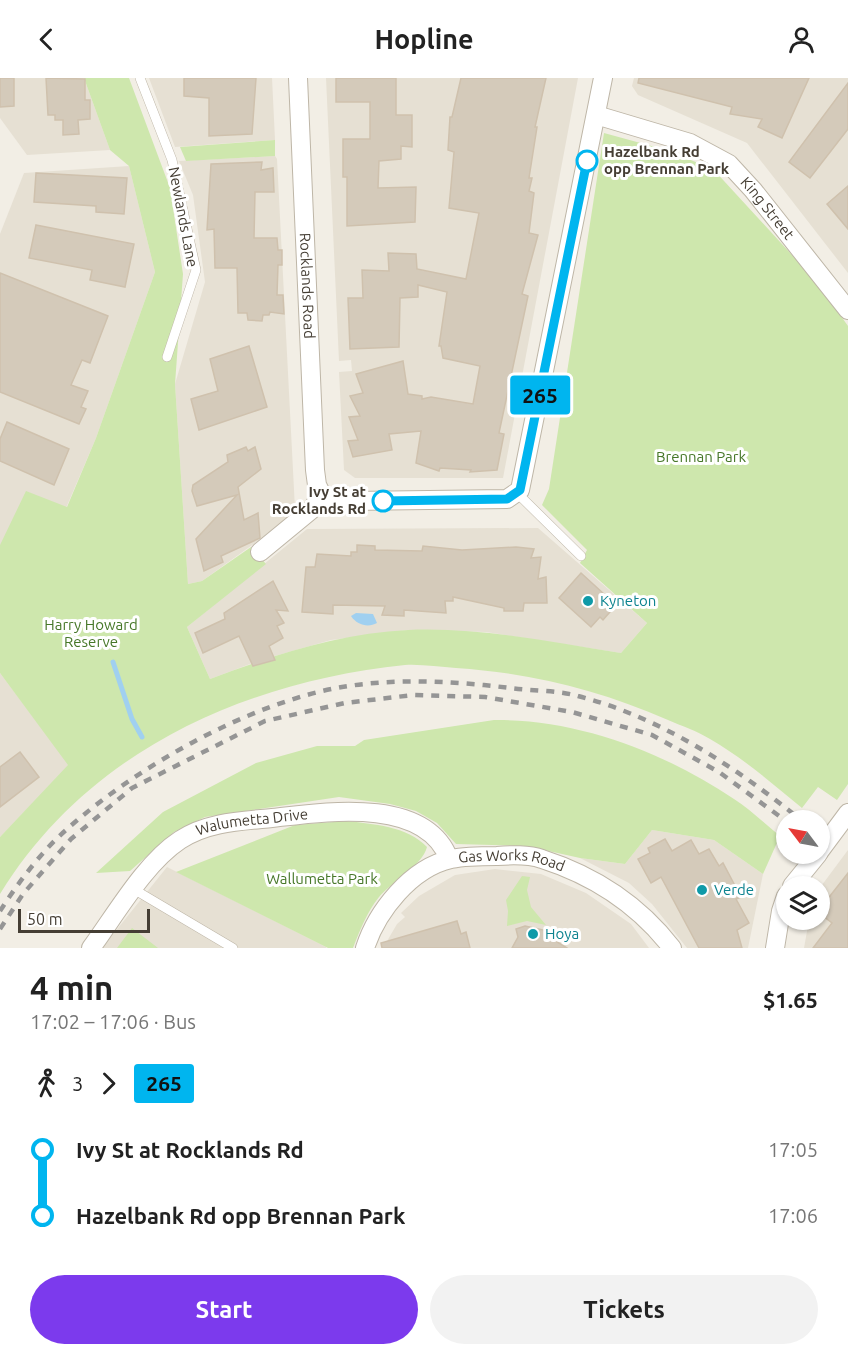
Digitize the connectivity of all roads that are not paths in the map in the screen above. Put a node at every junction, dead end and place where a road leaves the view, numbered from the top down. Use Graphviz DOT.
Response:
graph roads {
  1 [pos="140,78"];
  2 [pos="298,78"];
  3 [pos="603,78"];
  4 [pos="596,115"];
  5 [pos="848,310"];
  6 [pos="167,357"];
  7 [pos="517,493"];
  8 [pos="322,495"];
  9 [pos="260,552"];
  10 [pos="581,556"];
  11 [pos="848,813"];
  12 [pos="830,837"];
  13 [pos="449,860"];
  14 [pos="809,864"];
  15 [pos="800,876"];
  16 [pos="135,890"];
  17 [pos="778,930"];
  18 [pos="91,948"];
  19 [pos="233,948"];
  20 [pos="365,948"];
  21 [pos="672,948"];
  22 [pos="775,948"];
  1 -- 6 [label="lane, Newlands Lane"];
  2 -- 8 [label="street, Rocklands Road"];
  3 -- 4 [label="street"];
  4 -- 5 [label="street, King Street"];
  4 -- 7 [label="street"];
  7 -- 8 [label="street"];
  7 -- 10 [label="lane"];
  8 -- 9 [label="street"];
  11 -- 12 [label="street"];
  13 -- 16 [label="street, Walumetta Drive"];
  13 -- 20 [label="street, Gas Works Road"];
  13 -- 21 [label="street, Gas Works Road"];
  14 -- 15 [label="street"];
  16 -- 18 [label="street, Walumetta Drive"];
  16 -- 19 [label="lane"];
  17 -- 22 [label="street"];
}
